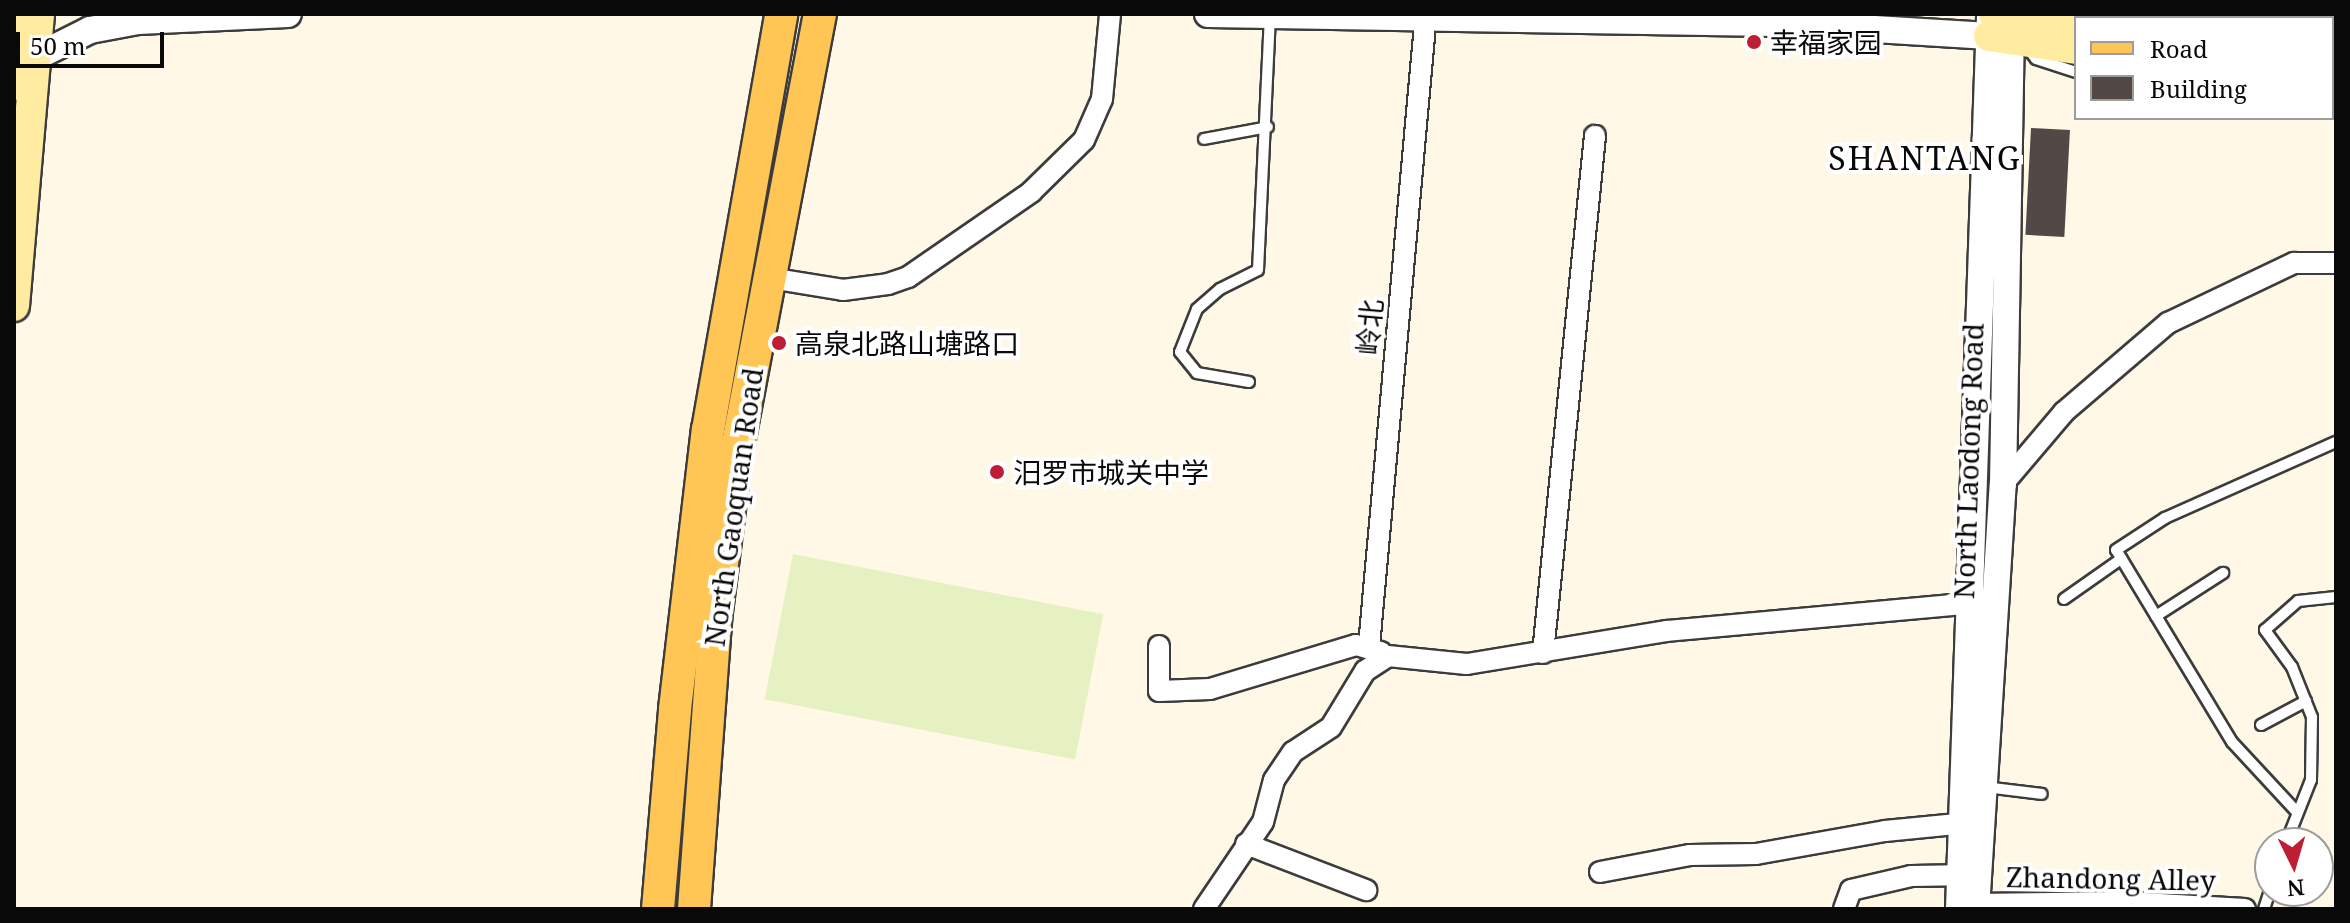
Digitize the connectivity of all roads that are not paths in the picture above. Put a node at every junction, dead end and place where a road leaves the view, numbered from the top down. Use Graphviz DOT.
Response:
graph roads {
  1 [pos="20,14"];
  2 [pos="127,14"];
  3 [pos="288,14"];
  4 [pos="781,14"];
  5 [pos="820,14"];
  6 [pos="1110,14"];
  7 [pos="1208,14"];
  8 [pos="1270,17"];
  9 [pos="1425,18"];
  10 [pos="2074,21"];
  11 [pos="2010,23"];
  12 [pos="2074,48"];
  13 [pos="24,55"];
  14 [pos="2074,71"];
  15 [pos="1268,127"];
  16 [pos="1595,136"];
  17 [pos="1204,139"];
  18 [pos="2336,263"];
  19 [pos="770,278"];
  20 [pos="14,306"];
  21 [pos="1249,382"];
  22 [pos="2336,442"];
  23 [pos="2003,484"];
  24 [pos="2121,559"];
  25 [pos="2223,573"];
  26 [pos="2336,597"];
  27 [pos="2064,599"];
  28 [pos="1983,602"];
  29 [pos="2156,616"];
  30 [pos="1159,646"];
  31 [pos="1369,646"];
  32 [pos="1543,653"];
  33 [pos="1388,656"];
  34 [pos="2306,701"];
  35 [pos="2261,725"];
  36 [pos="1983,787"];
  37 [pos="2042,794"];
  38 [pos="2296,811"];
  39 [pos="1971,822"];
  40 [pos="2291,827"];
  41 [pos="1246,844"];
  42 [pos="1600,872"];
  43 [pos="1970,875"];
  44 [pos="1366,890"];
  45 [pos="1970,907"];
  46 [pos="2160,907"];
  47 [pos="658,909"];
  48 [pos="694,909"];
  49 [pos="1204,909"];
  50 [pos="1844,909"];
  51 [pos="2245,909"];
  1 -- 13 [label="main road"];
  2 -- 13 [label="street"];
  3 -- 13 [label="street"];
  4 -- 47 [label="main road, North Gaoquan Road"];
  5 -- 19 [label="main road, North Gaoquan Road"];
  6 -- 19 [label="street"];
  7 -- 8 [label="street"];
  8 -- 9 [label="street"];
  8 -- 15 [label="lane"];
  9 -- 11 [label="street"];
  9 -- 31 [label="street, 岭北"];
  10 -- 11 [label="main road"];
  11 -- 12 [label="main road"];
  11 -- 14 [label="lane"];
  11 -- 23 [label="street, North Laodong Road"];
  11 -- 28 [label="street, North Laodong Road"];
  13 -- 20 [label="main road"];
  15 -- 17 [label="lane"];
  15 -- 21 [label="lane"];
  16 -- 32 [label="street"];
  18 -- 23 [label="street"];
  19 -- 48 [label="main road, North Gaoquan Road"];
  22 -- 24 [label="lane"];
  23 -- 28 [label="street, North Laodong Road"];
  24 -- 27 [label="lane"];
  24 -- 29 [label="lane"];
  25 -- 29 [label="lane"];
  26 -- 34 [label="lane"];
  28 -- 32 [label="street"];
  28 -- 36 [label="street, North Laodong Road"];
  28 -- 39 [label="street, North Laodong Road"];
  29 -- 38 [label="lane"];
  30 -- 31 [label="street"];
  31 -- 33 [label="street"];
  32 -- 33 [label="street"];
  33 -- 41 [label="street"];
  34 -- 35 [label="lane"];
  34 -- 38 [label="lane"];
  36 -- 37 [label="lane"];
  36 -- 39 [label="street, North Laodong Road"];
  38 -- 40 [label="lane"];
  39 -- 42 [label="street"];
  39 -- 43 [label="street, North Laodong Road"];
  41 -- 44 [label="street"];
  41 -- 49 [label="street"];
  43 -- 45 [label="street, North Laodong Road"];
  43 -- 50 [label="street"];
  45 -- 46 [label="street, Zhandong Alley"];
  46 -- 51 [label="street, Zhandong Alley"];
}
